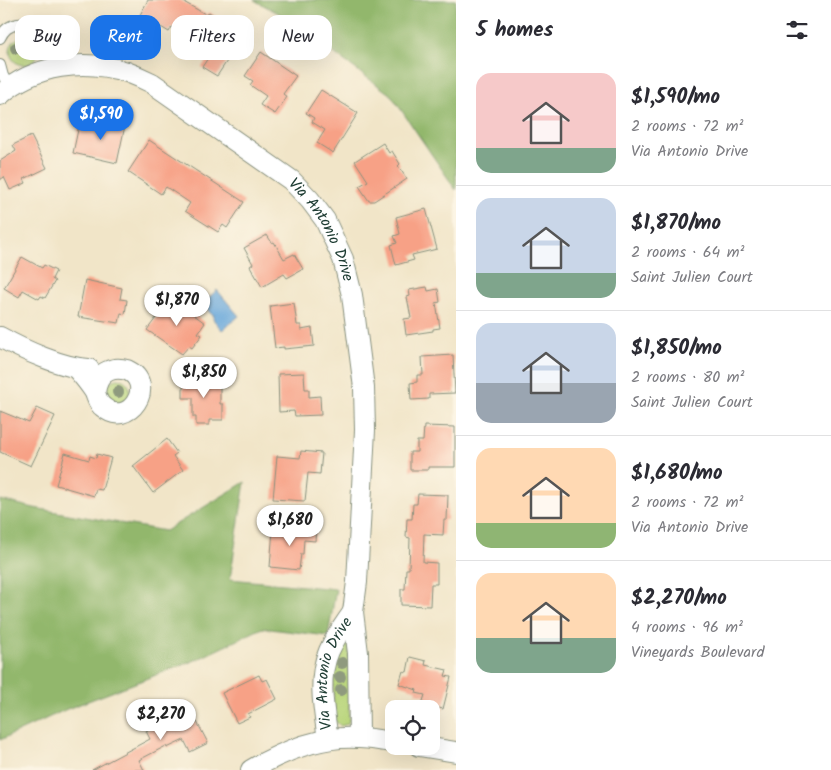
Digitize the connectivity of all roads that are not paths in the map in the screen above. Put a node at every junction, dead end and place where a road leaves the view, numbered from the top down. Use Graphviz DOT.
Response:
graph roads {
  1 [pos="0,38"];
  2 [pos="0,65"];
  3 [pos="56,67"];
  4 [pos="5,91"];
  5 [pos="0,337"];
  6 [pos="77,369"];
  7 [pos="110,369"];
  8 [pos="95,393"];
  9 [pos="353,612"];
  10 [pos="359,738"];
  11 [pos="328,739"];
  12 [pos="385,741"];
  13 [pos="440,749"];
  14 [pos="456,752"];
  15 [pos="251,770"];
  1 -- 3 [label="lane"];
  2 -- 4 [label="lane"];
  3 -- 4 [label="street, Via Antonio Drive"];
  3 -- 9 [label="street, Via Antonio Drive"];
  5 -- 6 [label="street"];
  6 -- 7 [label="street"];
  6 -- 8 [label="street"];
  7 -- 8 [label="street"];
  7 -- 8 [label="street"];
  9 -- 10 [label="street, Via Antonio Drive"];
  9 -- 11 [label="street, Via Antonio Drive"];
  10 -- 11 [label="street"];
  10 -- 12 [label="street"];
  11 -- 15 [label="street"];
  13 -- 14 [label="street"];
}
